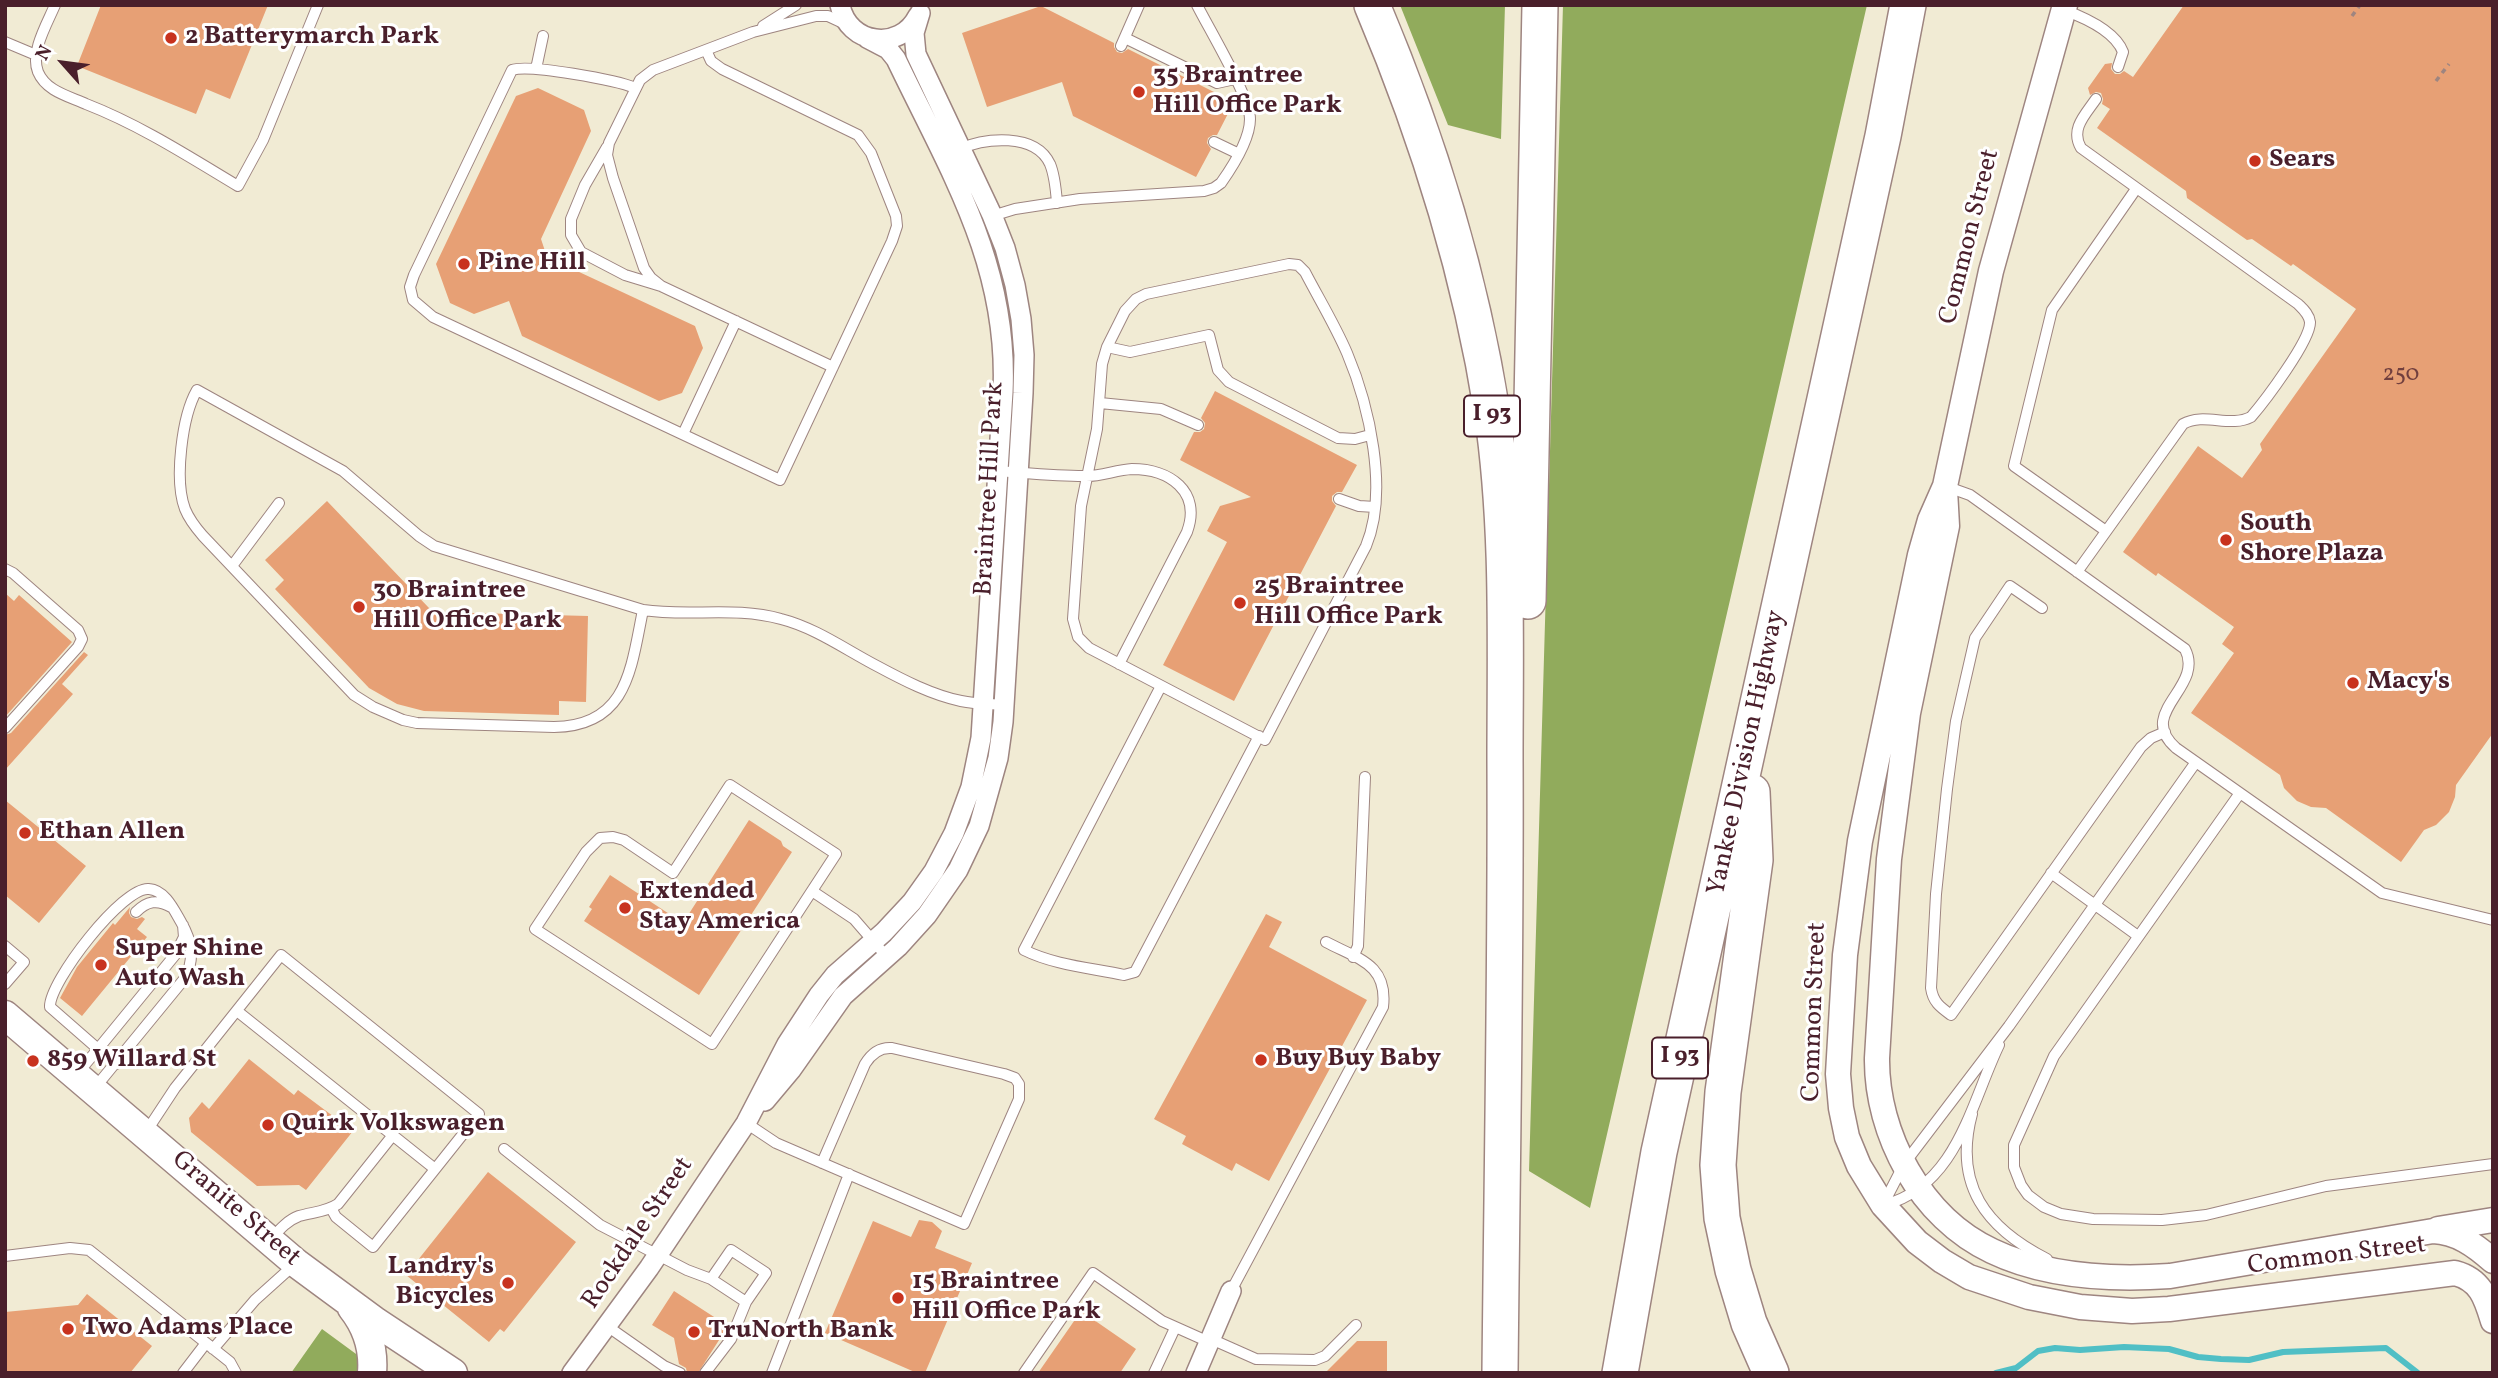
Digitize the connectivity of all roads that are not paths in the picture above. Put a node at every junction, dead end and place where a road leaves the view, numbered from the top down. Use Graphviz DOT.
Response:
graph roads {
  1 [pos="55,5"];
  2 [pos="317,5"];
  3 [pos="796,5"];
  4 [pos="840,5"];
  5 [pos="1139,5"];
  6 [pos="1197,5"];
  7 [pos="1372,5"];
  8 [pos="1540,5"];
  9 [pos="1908,5"];
  10 [pos="1924,5"];
  11 [pos="2064,8"];
  12 [pos="921,9"];
  13 [pos="753,32"];
  14 [pos="861,34"];
  15 [pos="543,36"];
  16 [pos="5,42"];
  17 [pos="705,50"];
  18 [pos="36,55"];
  19 [pos="2119,67"];
  20 [pos="537,69"];
  21 [pos="1235,79"];
  22 [pos="635,88"];
  23 [pos="2096,99"];
  24 [pos="1883,135"];
  25 [pos="1214,142"];
  26 [pos="609,143"];
  27 [pos="961,148"];
  28 [pos="1237,153"];
  29 [pos="943,157"];
  30 [pos="2136,189"];
  31 [pos="1057,203"];
  32 [pos="992,215"];
  33 [pos="974,223"];
  34 [pos="661,286"];
  35 [pos="736,321"];
  36 [pos="1107,347"];
  37 [pos="833,367"];
  38 [pos="1100,403"];
  39 [pos="1198,425"];
  40 [pos="682,434"];
  41 [pos="1370,435"];
  42 [pos="998,471"];
  43 [pos="1018,472"];
  44 [pos="1087,476"];
  45 [pos="1945,486"];
  46 [pos="1339,499"];
  47 [pos="279,503"];
  48 [pos="1375,507"];
  49 [pos="2106,531"];
  50 [pos="232,566"];
  51 [pos="5,569"];
  52 [pos="2077,572"];
  53 [pos="2042,608"];
  54 [pos="643,610"];
  55 [pos="1119,664"];
  56 [pos="1161,686"];
  57 [pos="984,704"];
  58 [pos="1004,705"];
  59 [pos="5,728"];
  60 [pos="2165,732"];
  61 [pos="1259,736"];
  62 [pos="1750,746"];
  63 [pos="2196,762"];
  64 [pos="1366,777"];
  65 [pos="2240,793"];
  66 [pos="1506,844"];
  67 [pos="2051,873"];
  68 [pos="812,891"];
  69 [pos="2095,905"];
  70 [pos="171,907"];
  71 [pos="136,912"];
  72 [pos="2493,920"];
  73 [pos="183,925"];
  74 [pos="2138,936"];
  75 [pos="874,941"];
  76 [pos="1326,942"];
  77 [pos="5,946"];
  78 [pos="887,957"];
  79 [pos="1353,957"];
  80 [pos="5,984"];
  81 [pos="237,1011"];
  82 [pos="5,1015"];
  83 [pos="2009,1026"];
  84 [pos="98,1049"];
  85 [pos="116,1063"];
  86 [pos="85,1082"];
  87 [pos="1972,1114"];
  88 [pos="746,1123"];
  89 [pos="145,1133"];
  90 [pos="393,1135"];
  91 [pos="504,1149"];
  92 [pos="822,1163"];
  93 [pos="1904,1164"];
  94 [pos="2493,1164"];
  95 [pos="435,1169"];
  96 [pos="849,1174"];
  97 [pos="1920,1188"];
  98 [pos="1884,1205"];
  99 [pos="331,1208"];
  100 [pos="2493,1220"];
  101 [pos="2425,1232"];
  102 [pos="269,1241"];
  103 [pos="658,1255"];
  104 [pos="5,1256"];
  105 [pos="2493,1261"];
  106 [pos="296,1263"];
  107 [pos="2097,1276"];
  108 [pos="711,1279"];
  109 [pos="1231,1291"];
  110 [pos="345,1301"];
  111 [pos="746,1303"];
  112 [pos="2493,1321"];
  113 [pos="1356,1325"];
  114 [pos="607,1326"];
  115 [pos="1175,1328"];
  116 [pos="1210,1340"];
  117 [pos="209,1346"];
  118 [pos="183,1373"];
  119 [pos="236,1373"];
  120 [pos="372,1373"];
  121 [pos="453,1373"];
  122 [pos="572,1373"];
  123 [pos="680,1373"];
  124 [pos="705,1373"];
  125 [pos="772,1373"];
  126 [pos="1024,1373"];
  127 [pos="1154,1373"];
  128 [pos="1196,1373"];
  129 [pos="1500,1373"];
  130 [pos="1620,1373"];
  131 [pos="1771,1373"];
  1 -- 18 [label="lane"];
  2 -- 18 [label="lane"];
  3 -- 13 [label="lane"];
  4 -- 14 [label="street, Braintree Hill Park"];
  5 -- 21 [label="lane"];
  6 -- 21 [label="lane"];
  7 -- 66 [label="highway, I 93"];
  8 -- 66 [label="highway"];
  9 -- 24 [label="highway, I 93"];
  10 -- 24 [label="highway"];
  11 -- 19 [label="lane"];
  11 -- 45 [label="street, Common Street"];
  12 -- 14 [label="street, Braintree Hill Park"];
  12 -- 27 [label="street, Braintree Hill Park"];
  13 -- 14 [label="lane"];
  13 -- 17 [label="lane"];
  14 -- 29 [label="street, Braintree Hill Park"];
  15 -- 20 [label="lane"];
  16 -- 18 [label="lane"];
  17 -- 22 [label="lane"];
  17 -- 37 [label="lane"];
  20 -- 22 [label="lane"];
  20 -- 40 [label="lane"];
  21 -- 28 [label="lane"];
  22 -- 26 [label="lane"];
  23 -- 30 [label="lane"];
  24 -- 62 [label="highway, Yankee Division Highway / I 93"];
  25 -- 28 [label="lane"];
  26 -- 34 [label="lane"];
  26 -- 34 [label="lane"];
  27 -- 29 [label="lane"];
  27 -- 31 [label="lane"];
  27 -- 32 [label="street, Braintree Hill Park"];
  28 -- 31 [label="lane"];
  29 -- 33 [label="street, Braintree Hill Park"];
  30 -- 49 [label="lane"];
  30 -- 49 [label="lane"];
  31 -- 32 [label="lane"];
  32 -- 33 [label="lane"];
  32 -- 43 [label="street, Braintree Hill Park"];
  33 -- 42 [label="street, Braintree Hill Park"];
  34 -- 35 [label="lane"];
  35 -- 37 [label="lane"];
  35 -- 40 [label="lane"];
  36 -- 38 [label="lane"];
  36 -- 41 [label="lane"];
  36 -- 41 [label="lane"];
  37 -- 40 [label="lane"];
  38 -- 39 [label="lane"];
  38 -- 44 [label="lane"];
  41 -- 48 [label="lane"];
  42 -- 43 [label="lane"];
  42 -- 57 [label="street, Braintree Hill Park"];
  43 -- 44 [label="lane"];
  43 -- 58 [label="street, Braintree Hill Park"];
  44 -- 55 [label="lane"];
  44 -- 55 [label="lane"];
  45 -- 52 [label="lane"];
  45 -- 93 [label="street, Common Street"];
  45 -- 98 [label="street, Common Street"];
  46 -- 48 [label="lane"];
  47 -- 50 [label="lane"];
  48 -- 61 [label="lane"];
  49 -- 52 [label="lane"];
  50 -- 54 [label="lane"];
  50 -- 54 [label="lane"];
  51 -- 59 [label="lane"];
  52 -- 60 [label="lane"];
  53 -- 67 [label="lane"];
  54 -- 57 [label="lane"];
  55 -- 56 [label="lane"];
  56 -- 61 [label="lane"];
  56 -- 61 [label="lane"];
  57 -- 58 [label="lane"];
  57 -- 75 [label="street, Braintree Hill Park"];
  58 -- 78 [label="street, Braintree Hill Park"];
  60 -- 63 [label="lane"];
  60 -- 67 [label="lane"];
  62 -- 130 [label="highway, Yankee Division Highway / I 93"];
  62 -- 131 [label="highway"];
  63 -- 65 [label="lane"];
  63 -- 69 [label="lane"];
  64 -- 79 [label="lane"];
  65 -- 72 [label="lane"];
  65 -- 74 [label="lane"];
  66 -- 129 [label="highway, I 93"];
  67 -- 69 [label="lane"];
  68 -- 68 [label="lane"];
  68 -- 75 [label="lane"];
  69 -- 74 [label="lane"];
  69 -- 83 [label="lane"];
  70 -- 71 [label="lane"];
  70 -- 73 [label="lane"];
  70 -- 84 [label="lane"];
  73 -- 84 [label="lane"];
  73 -- 85 [label="lane"];
  74 -- 94 [label="lane"];
  75 -- 78 [label="lane"];
  75 -- 88 [label="street, Rockdale Street"];
  76 -- 79 [label="lane"];
  77 -- 80 [label="lane"];
  78 -- 88 [label="street, Rockdale Street"];
  79 -- 109 [label="lane"];
  81 -- 89 [label="lane"];
  81 -- 90 [label="lane"];
  81 -- 95 [label="lane"];
  82 -- 86 [label="main road, Granite Street"];
  83 -- 87 [label="lane"];
  83 -- 93 [label="lane"];
  84 -- 85 [label="lane"];
  84 -- 86 [label="lane"];
  85 -- 86 [label="lane"];
  86 -- 89 [label="main road, Granite Street"];
  87 -- 97 [label="lane"];
  87 -- 107 [label="lane"];
  88 -- 92 [label="lane"];
  88 -- 103 [label="street, Rockdale Street"];
  89 -- 102 [label="main road, Granite Street"];
  90 -- 95 [label="lane"];
  90 -- 99 [label="lane"];
  91 -- 103 [label="lane"];
  92 -- 96 [label="lane"];
  92 -- 96 [label="lane"];
  93 -- 97 [label="street, Common Street"];
  93 -- 98 [label="lane"];
  95 -- 99 [label="lane"];
  96 -- 125 [label="lane"];
  97 -- 98 [label="lane"];
  97 -- 107 [label="street, Common Street"];
  98 -- 112 [label="street, Common Street"];
  99 -- 102 [label="lane"];
  100 -- 101 [label="street"];
  101 -- 105 [label="street, Common Street"];
  101 -- 107 [label="street, Common Street"];
  102 -- 106 [label="main road, Granite Street"];
  103 -- 108 [label="lane"];
  103 -- 114 [label="street, Rockdale Street"];
  104 -- 117 [label="lane"];
  106 -- 110 [label="main road, Granite Street"];
  106 -- 117 [label="lane"];
  108 -- 111 [label="lane"];
  108 -- 111 [label="lane"];
  109 -- 116 [label="street"];
  110 -- 120 [label="main road"];
  110 -- 121 [label="main road, Granite Street"];
  111 -- 124 [label="lane"];
  113 -- 116 [label="lane"];
  114 -- 122 [label="street, Rockdale Street"];
  114 -- 123 [label="lane"];
  115 -- 116 [label="lane"];
  115 -- 126 [label="lane"];
  115 -- 127 [label="lane"];
  116 -- 128 [label="street"];
  117 -- 118 [label="lane"];
  117 -- 119 [label="lane"];
}
